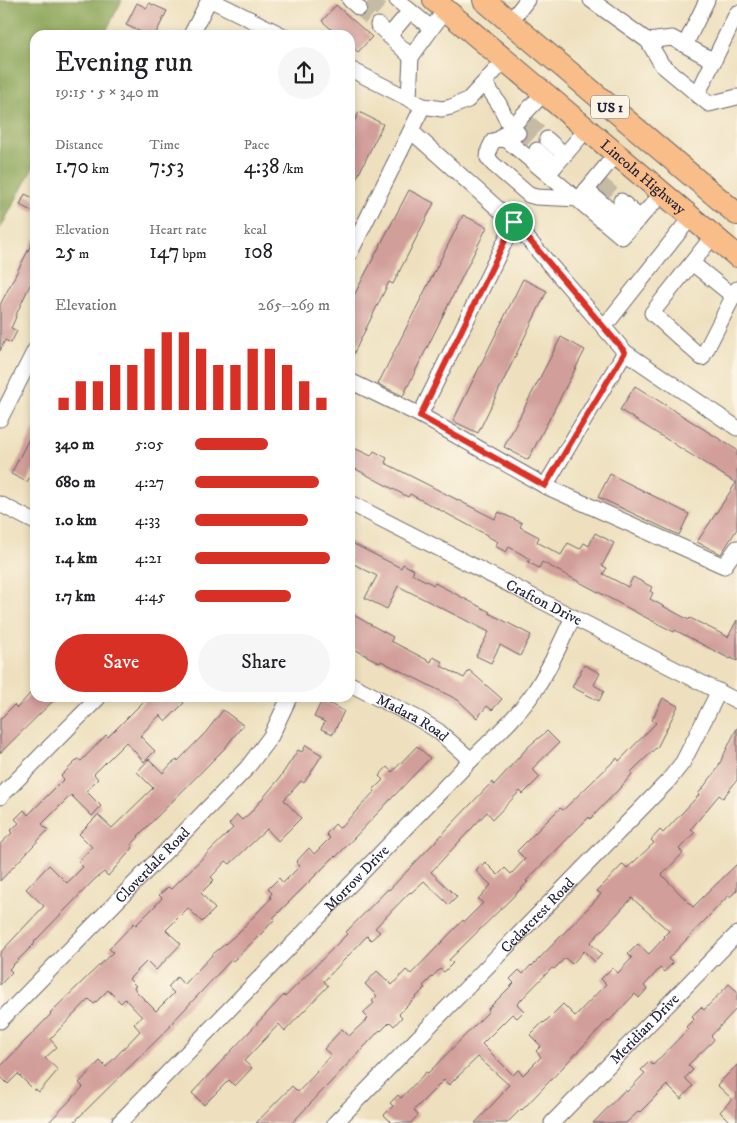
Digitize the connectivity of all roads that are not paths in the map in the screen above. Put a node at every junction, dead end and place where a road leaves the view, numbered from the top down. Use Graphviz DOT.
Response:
graph roads {
  1 [pos="210,0"];
  2 [pos="397,0"];
  3 [pos="484,0"];
  4 [pos="527,0"];
  5 [pos="591,0"];
  6 [pos="708,0"];
  7 [pos="439,5"];
  8 [pos="410,11"];
  9 [pos="737,13"];
  10 [pos="510,22"];
  11 [pos="431,28"];
  12 [pos="195,30"];
  13 [pos="272,30"];
  14 [pos="648,41"];
  15 [pos="685,45"];
  16 [pos="411,56"];
  17 [pos="505,60"];
  18 [pos="714,60"];
  19 [pos="355,71"];
  20 [pos="485,83"];
  21 [pos="544,93"];
  22 [pos="697,95"];
  23 [pos="737,97"];
  24 [pos="409,98"];
  25 [pos="423,106"];
  26 [pos="587,129"];
  27 [pos="514,130"];
  28 [pos="411,131"];
  29 [pos="542,144"];
  30 [pos="616,154"];
  31 [pos="556,165"];
  32 [pos="590,188"];
  33 [pos="663,193"];
  34 [pos="621,201"];
  35 [pos="737,214"];
  36 [pos="691,217"];
  37 [pos="514,222"];
  38 [pos="635,222"];
  39 [pos="713,236"];
  40 [pos="355,243"];
  41 [pos="737,256"];
  42 [pos="692,263"];
  43 [pos="735,293"];
  44 [pos="604,327"];
  45 [pos="625,352"];
  46 [pos="30,360"];
  47 [pos="355,384"];
  48 [pos="420,416"];
  49 [pos="0,419"];
  50 [pos="737,428"];
  51 [pos="545,486"];
  52 [pos="0,504"];
  53 [pos="355,506"];
  54 [pos="30,519"];
  55 [pos="737,548"];
  56 [pos="574,617"];
  57 [pos="355,687"];
  58 [pos="718,691"];
  59 [pos="737,701"];
  60 [pos="94,702"];
  61 [pos="287,702"];
  62 [pos="471,760"];
  63 [pos="0,798"];
  64 [pos="737,934"];
  65 [pos="0,1021"];
  66 [pos="119,1123"];
  67 [pos="334,1123"];
  68 [pos="552,1123"];
  1 -- 12 [label="street"];
  1 -- 13 [label="street"];
  2 -- 8 [label="street"];
  3 -- 10 [label="highway, US 1"];
  4 -- 10 [label="street"];
  5 -- 14 [label="street"];
  6 -- 15 [label="street"];
  7 -- 11 [label="street"];
  7 -- 17 [label="highway, Lincoln Highway / US 1"];
  8 -- 11 [label="street"];
  8 -- 16 [label="street"];
  9 -- 18 [label="street"];
  10 -- 35 [label="highway, US 1"];
  11 -- 16 [label="street"];
  14 -- 15 [label="street"];
  14 -- 22 [label="street"];
  15 -- 18 [label="street"];
  16 -- 24 [label="street"];
  17 -- 20 [label="street"];
  17 -- 21 [label="highway, Lincoln Highway / US 1"];
  18 -- 22 [label="street"];
  19 -- 24 [label="street"];
  20 -- 25 [label="street"];
  20 -- 27 [label="street"];
  21 -- 26 [label="highway, Lincoln Highway / US 1"];
  21 -- 27 [label="street"];
  22 -- 23 [label="street"];
  24 -- 25 [label="street"];
  25 -- 28 [label="street"];
  26 -- 30 [label="highway, Lincoln Highway / US 1"];
  26 -- 31 [label="street"];
  27 -- 31 [label="street"];
  27 -- 32 [label="street"];
  28 -- 37 [label="street"];
  28 -- 40 [label="street"];
  29 -- 31 [label="street"];
  30 -- 32 [label="street"];
  30 -- 33 [label="highway, Lincoln Highway / US 1"];
  31 -- 32 [label="street"];
  32 -- 38 [label="street"];
  33 -- 36 [label="highway, Lincoln Highway / US 1"];
  33 -- 38 [label="street"];
  34 -- 38 [label="street"];
  36 -- 39 [label="highway, Lincoln Highway / US 1"];
  36 -- 44 [label="street"];
  37 -- 44 [label="street"];
  37 -- 48 [label="street"];
  39 -- 41 [label="highway, Lincoln Highway / US 1"];
  39 -- 42 [label="street"];
  42 -- 43 [label="street"];
  42 -- 43 [label="street"];
  44 -- 45 [label="street"];
  45 -- 50 [label="street"];
  45 -- 51 [label="street"];
  46 -- 49 [label="street"];
  47 -- 48 [label="street"];
  48 -- 51 [label="street"];
  51 -- 55 [label="street"];
  52 -- 54 [label="street"];
  53 -- 56 [label="street, Crafton Drive"];
  56 -- 58 [label="street, Crafton Drive"];
  56 -- 62 [label="street, Morrow Drive"];
  57 -- 62 [label="street, Madara Road"];
  58 -- 59 [label="street, Crafton Drive"];
  58 -- 67 [label="street, Cedarcrest Road"];
  60 -- 63 [label="street"];
  61 -- 65 [label="street, Cloverdale Road"];
  62 -- 66 [label="street, Morrow Drive"];
  64 -- 68 [label="street, Meridian Drive"];
}
